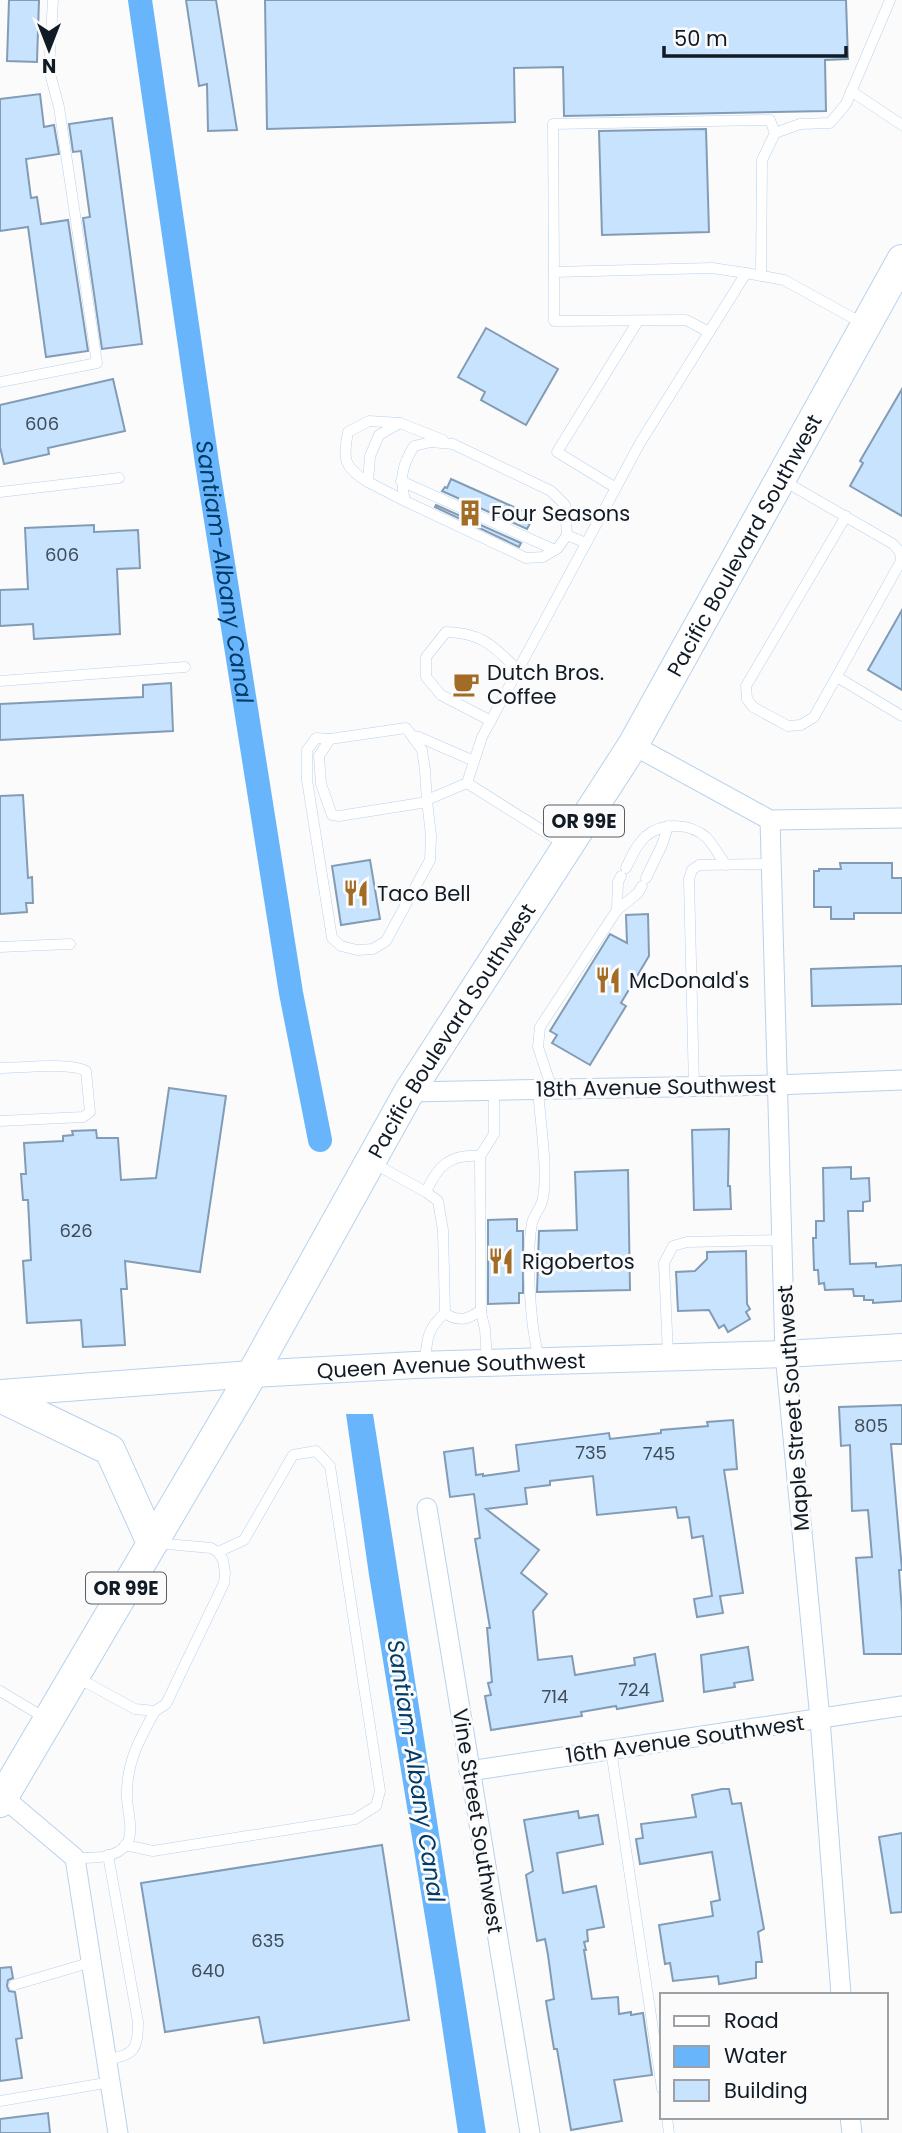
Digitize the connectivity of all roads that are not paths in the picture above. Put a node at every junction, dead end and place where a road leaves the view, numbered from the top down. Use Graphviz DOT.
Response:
graph roads {
  1 [pos="53,0"];
  2 [pos="890,0"];
  3 [pos="851,91"];
  4 [pos="902,125"];
  5 [pos="775,133"];
  6 [pos="902,260"];
  7 [pos="554,272"];
  8 [pos="746,273"];
  9 [pos="761,276"];
  10 [pos="638,321"];
  11 [pos="866,326"];
  12 [pos="709,332"];
  13 [pos="0,382"];
  14 [pos="400,423"];
  15 [pos="453,444"];
  16 [pos="119,478"];
  17 [pos="780,479"];
  18 [pos="401,481"];
  19 [pos="368,482"];
  20 [pos="616,488"];
  21 [pos="0,492"];
  22 [pos="405,502"];
  23 [pos="845,516"];
  24 [pos="567,535"];
  25 [pos="586,543"];
  26 [pos="555,550"];
  27 [pos="901,561"];
  28 [pos="185,667"];
  29 [pos="518,670"];
  30 [pos="837,677"];
  31 [pos="0,681"];
  32 [pos="902,716"];
  33 [pos="491,720"];
  34 [pos="412,736"];
  35 [pos="330,739"];
  36 [pos="633,745"];
  37 [pos="474,761"];
  38 [pos="467,783"];
  39 [pos="902,818"];
  40 [pos="770,820"];
  41 [pos="668,826"];
  42 [pos="567,846"];
  43 [pos="771,864"];
  44 [pos="726,865"];
  45 [pos="617,910"];
  46 [pos="70,944"];
  47 [pos="0,947"];
  48 [pos="0,1068"];
  49 [pos="902,1080"];
  50 [pos="776,1085"];
  51 [pos="694,1087"];
  52 [pos="545,1089"];
  53 [pos="494,1090"];
  54 [pos="409,1092"];
  55 [pos="0,1121"];
  56 [pos="480,1156"];
  57 [pos="370,1161"];
  58 [pos="426,1192"];
  59 [pos="781,1240"];
  60 [pos="481,1310"];
  61 [pos="445,1313"];
  62 [pos="902,1347"];
  63 [pos="785,1354"];
  64 [pos="668,1357"];
  65 [pos="540,1362"];
  66 [pos="487,1363"];
  67 [pos="425,1365"];
  68 [pos="252,1374"];
  69 [pos="0,1395"];
  70 [pos="427,1508"];
  71 [pos="152,1543"];
  72 [pos="218,1552"];
  73 [pos="74,1676"];
  74 [pos="0,1691"];
  75 [pos="902,1706"];
  76 [pos="155,1711"];
  77 [pos="820,1719"];
  78 [pos="49,1720"];
  79 [pos="611,1750"];
  80 [pos="469,1771"];
  81 [pos="1,1800"];
  82 [pos="125,1845"];
  83 [pos="108,1855"];
  84 [pos="75,1858"];
  85 [pos="92,1962"];
  86 [pos="14,1985"];
  87 [pos="841,1993"];
  88 [pos="107,2059"];
  89 [pos="660,2076"];
  90 [pos="111,2082"];
  91 [pos="0,2101"];
  92 [pos="118,2133"];
  93 [pos="530,2133"];
  1 -- 13 [label="lane"];
  2 -- 3 [label="lane"];
  3 -- 4 [label="lane"];
  3 -- 5 [label="lane"];
  5 -- 7 [label="lane"];
  5 -- 9 [label="lane"];
  6 -- 11 [label="main road, Pacific Boulevard Southwest / OR 99E"];
  7 -- 8 [label="lane"];
  7 -- 10 [label="lane"];
  8 -- 9 [label="lane"];
  8 -- 12 [label="lane"];
  9 -- 11 [label="lane"];
  10 -- 12 [label="lane"];
  10 -- 20 [label="lane"];
  11 -- 17 [label="main road, Pacific Boulevard Southwest / OR 99E"];
  12 -- 20 [label="lane"];
  14 -- 15 [label="lane"];
  14 -- 19 [label="lane"];
  14 -- 19 [label="lane"];
  15 -- 18 [label="lane"];
  15 -- 24 [label="lane"];
  16 -- 21 [label="lane"];
  17 -- 23 [label="lane"];
  17 -- 36 [label="main road, Pacific Boulevard Southwest / OR 99E"];
  18 -- 22 [label="lane"];
  18 -- 26 [label="lane"];
  19 -- 22 [label="lane"];
  20 -- 25 [label="lane"];
  22 -- 26 [label="lane"];
  23 -- 27 [label="lane"];
  23 -- 30 [label="lane"];
  24 -- 25 [label="lane"];
  24 -- 26 [label="lane"];
  25 -- 29 [label="lane"];
  27 -- 30 [label="lane"];
  28 -- 31 [label="lane"];
  29 -- 33 [label="lane"];
  29 -- 33 [label="lane"];
  30 -- 32 [label="lane"];
  33 -- 37 [label="lane"];
  34 -- 35 [label="lane"];
  34 -- 35 [label="lane"];
  34 -- 37 [label="lane"];
  35 -- 38 [label="lane"];
  36 -- 40 [label="street"];
  36 -- 42 [label="main road, Pacific Boulevard Southwest / OR 99E"];
  37 -- 38 [label="lane"];
  38 -- 42 [label="lane"];
  39 -- 40 [label="street"];
  40 -- 43 [label="street, Maple Street Southwest"];
  41 -- 44 [label="lane"];
  41 -- 45 [label="lane"];
  41 -- 45 [label="lane"];
  42 -- 54 [label="main road, Pacific Boulevard Southwest / OR 99E"];
  43 -- 44 [label="lane"];
  43 -- 50 [label="street, Maple Street Southwest"];
  44 -- 51 [label="lane"];
  45 -- 52 [label="lane"];
  46 -- 47 [label="lane"];
  48 -- 55 [label="lane"];
  49 -- 50 [label="street, 18th Avenue Southwest"];
  50 -- 51 [label="street, 18th Avenue Southwest"];
  50 -- 59 [label="street, Maple Street Southwest"];
  51 -- 52 [label="street, 18th Avenue Southwest"];
  52 -- 53 [label="street, 18th Avenue Southwest"];
  52 -- 65 [label="lane"];
  53 -- 54 [label="street, 18th Avenue Southwest"];
  53 -- 56 [label="lane"];
  54 -- 57 [label="main road, Pacific Boulevard Southwest / OR 99E"];
  56 -- 58 [label="lane"];
  56 -- 60 [label="lane"];
  57 -- 58 [label="lane"];
  57 -- 68 [label="main road, Pacific Boulevard Southwest / OR 99E"];
  58 -- 61 [label="lane"];
  59 -- 63 [label="street, Maple Street Southwest"];
  59 -- 64 [label="lane"];
  60 -- 61 [label="lane"];
  60 -- 66 [label="lane"];
  61 -- 67 [label="lane"];
  62 -- 63 [label="main road, Queen Avenue Southwest"];
  63 -- 64 [label="main road, Queen Avenue Southwest"];
  63 -- 77 [label="street, Maple Street Southwest"];
  64 -- 65 [label="main road, Queen Avenue Southwest"];
  65 -- 66 [label="main road, Queen Avenue Southwest"];
  66 -- 67 [label="main road, Queen Avenue Southwest"];
  67 -- 68 [label="main road, Queen Avenue Southwest"];
  68 -- 69 [label="main road, Queen Avenue Southwest"];
  68 -- 71 [label="main road, Pacific Boulevard Southwest / OR 99E"];
  69 -- 71 [label="main road"];
  70 -- 80 [label="street, Vine Street Southwest"];
  71 -- 72 [label="lane"];
  71 -- 73 [label="main road, Pacific Boulevard Southwest / OR 99E"];
  72 -- 76 [label="lane"];
  72 -- 82 [label="lane"];
  73 -- 76 [label="lane"];
  73 -- 78 [label="main road, Pacific Boulevard Southwest / OR 99E"];
  74 -- 78 [label="lane"];
  75 -- 77 [label="street, 16th Avenue Southwest"];
  76 -- 82 [label="lane"];
  77 -- 79 [label="street, 16th Avenue Southwest"];
  77 -- 87 [label="street, Maple Street Southwest"];
  78 -- 81 [label="main road, Pacific Boulevard Southwest / OR 99E"];
  79 -- 80 [label="street, 16th Avenue Southwest"];
  79 -- 89 [label="lane"];
  80 -- 93 [label="street, Vine Street Southwest"];
  81 -- 84 [label="street"];
  82 -- 83 [label="lane"];
  83 -- 84 [label="lane"];
  83 -- 88 [label="lane"];
  84 -- 85 [label="street"];
  85 -- 86 [label="lane"];
  85 -- 88 [label="street"];
  88 -- 90 [label="street"];
  90 -- 91 [label="lane"];
  90 -- 92 [label="street"];
}
